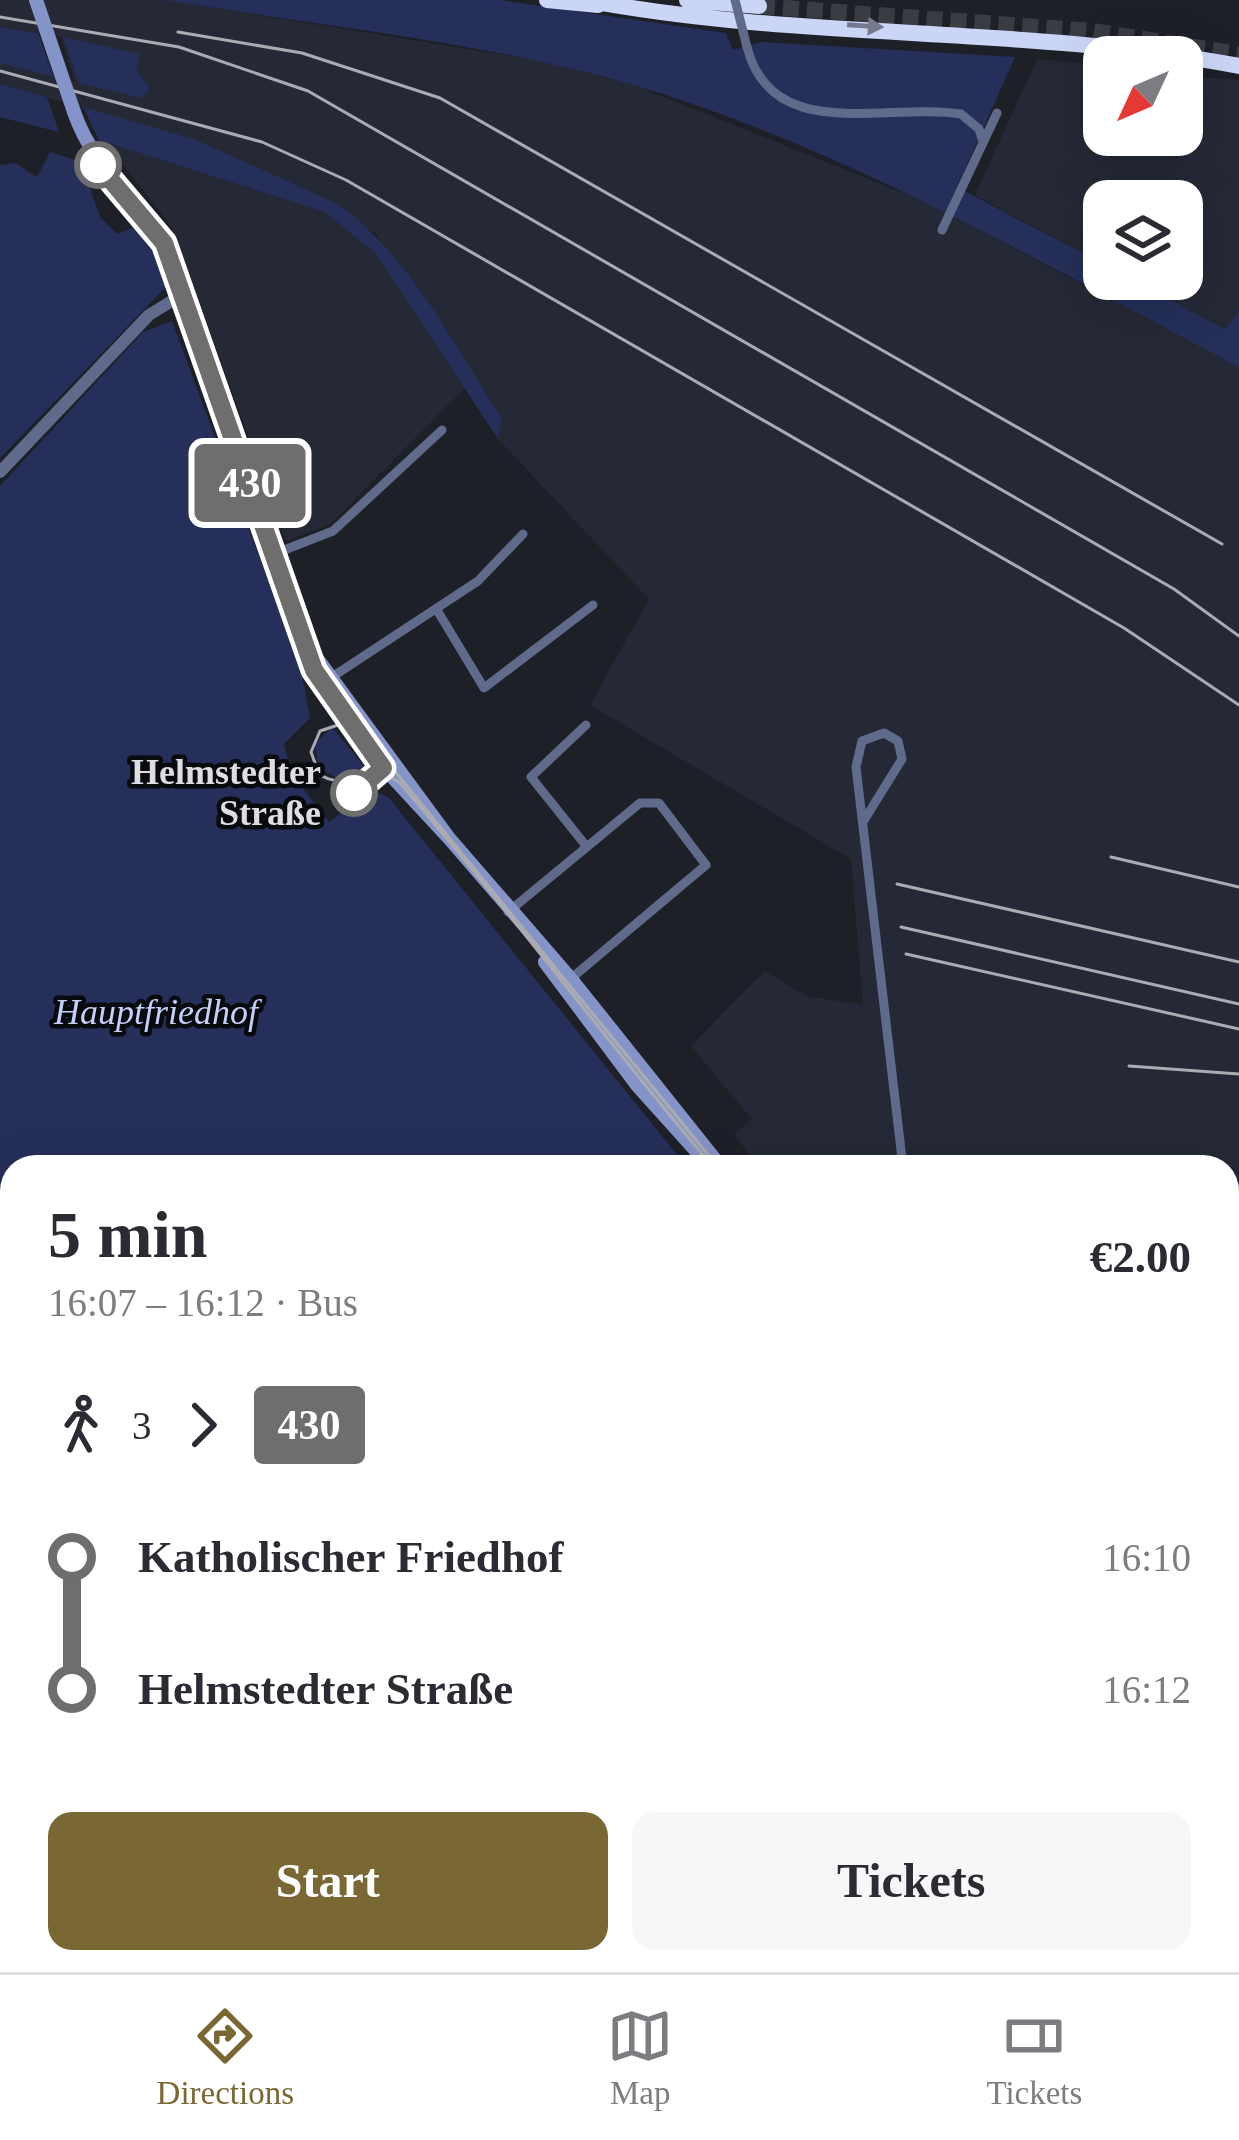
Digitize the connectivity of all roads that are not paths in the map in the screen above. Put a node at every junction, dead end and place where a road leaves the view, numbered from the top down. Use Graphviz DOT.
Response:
graph roads {
  1 [pos="36,0"];
  2 [pos="547,0"];
  3 [pos="585,0"];
  4 [pos="687,0"];
  5 [pos="735,0"];
  6 [pos="604,4"];
  7 [pos="759,6"];
  8 [pos="1239,66"];
  9 [pos="998,113"];
  10 [pos="982,142"];
  11 [pos="942,230"];
  12 [pos="183,294"];
  13 [pos="442,430"];
  14 [pos="0,472"];
  15 [pos="523,534"];
  16 [pos="274,554"];
  17 [pos="593,605"];
  18 [pos="437,610"];
  19 [pos="298,624"];
  20 [pos="306,648"];
  21 [pos="330,681"];
  22 [pos="333,704"];
  23 [pos="586,725"];
  24 [pos="856,776"];
  25 [pos="887,785"];
  26 [pos="862,822"];
  27 [pos="448,837"];
  28 [pos="587,847"];
  29 [pos="508,912"];
  30 [pos="566,983"];
  31 [pos="707,1155"];
  32 [pos="902,1155"];
  1 -- 12 [label="main road, bridge"];
  2 -- 6 [label="highway"];
  3 -- 6 [label="highway"];
  4 -- 7 [label="highway"];
  5 -- 10 [label="street, bridge"];
  6 -- 8 [label="highway, one-way"];
  9 -- 10 [label="street"];
  10 -- 11 [label="street"];
  12 -- 14 [label="street"];
  12 -- 16 [label="main road"];
  13 -- 16 [label="street"];
  15 -- 18 [label="street"];
  16 -- 19 [label="main road"];
  17 -- 18 [label="street"];
  18 -- 21 [label="street"];
  19 -- 20 [label="main road"];
  19 -- 21 [label="main road"];
  20 -- 21 [label="main road"];
  20 -- 22 [label="main road"];
  21 -- 22 [label="main road"];
  21 -- 27 [label="main road"];
  22 -- 27 [label="main road"];
  23 -- 28 [label="street"];
  24 -- 25 [label="street"];
  24 -- 25 [label="street"];
  24 -- 26 [label="street"];
  25 -- 26 [label="street"];
  26 -- 32 [label="street"];
  27 -- 29 [label="main road"];
  28 -- 29 [label="street"];
  28 -- 30 [label="street"];
  29 -- 30 [label="main road"];
  30 -- 31 [label="main road"];
}
